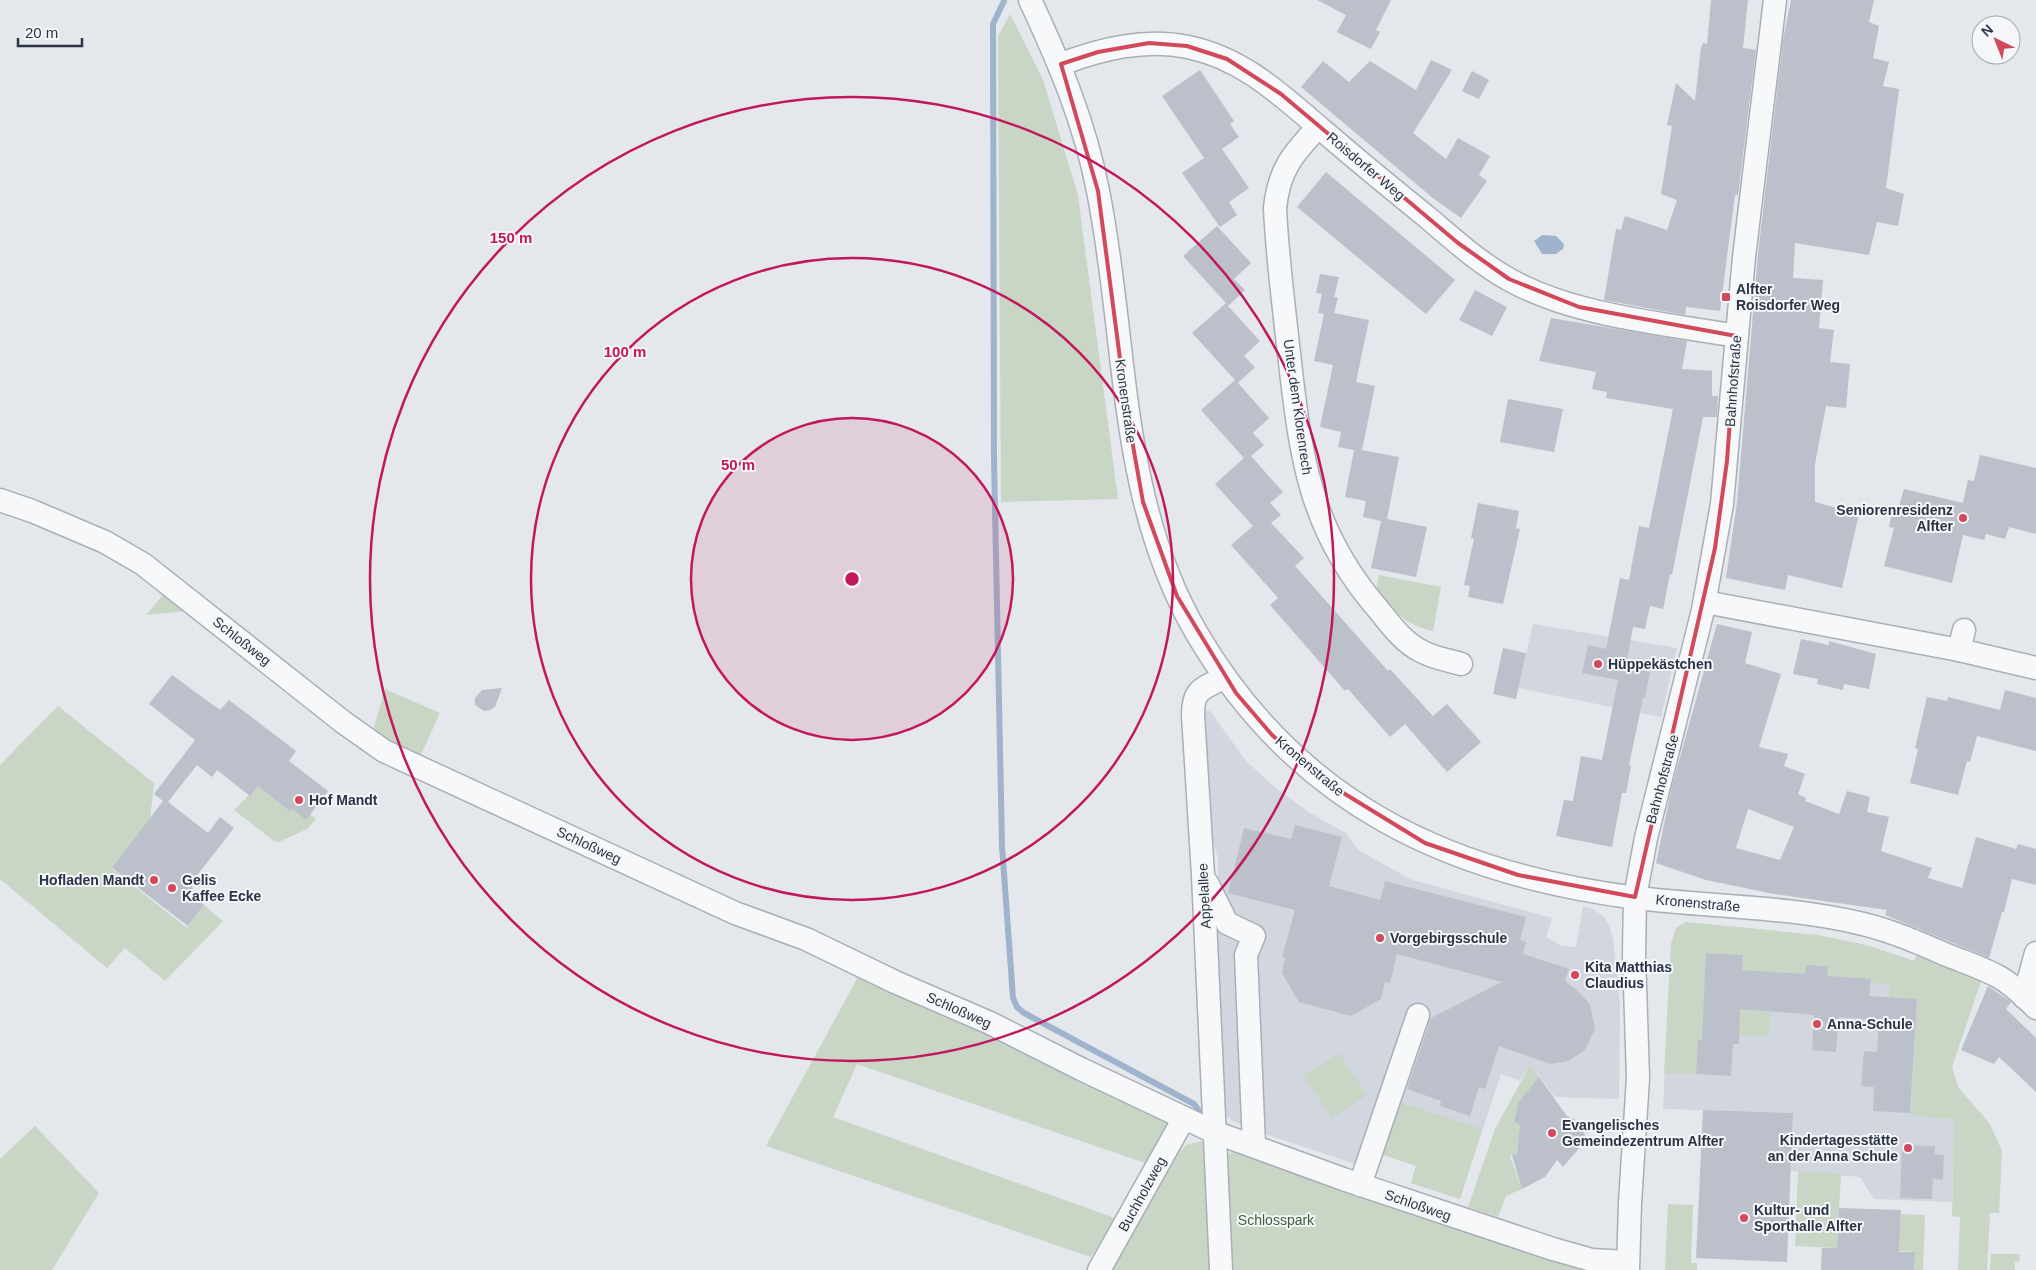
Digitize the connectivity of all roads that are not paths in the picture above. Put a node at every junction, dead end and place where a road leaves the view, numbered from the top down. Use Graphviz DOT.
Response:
graph roads {
  1 [pos="1030,0"];
  2 [pos="1774,3"];
  3 [pos="1061,64"];
  4 [pos="1318,127"];
  5 [pos="1736,336"];
  6 [pos="0,500"];
  7 [pos="1705,602"];
  8 [pos="1461,664"];
  9 [pos="2036,668"];
  10 [pos="1225,677"];
  11 [pos="1203,875"];
  12 [pos="1635,897"];
  13 [pos="2036,953"];
  14 [pos="2030,1003"];
  15 [pos="1418,1015"];
  16 [pos="1184,1118"];
  17 [pos="1214,1132"];
  18 [pos="1254,1146"];
  19 [pos="1360,1185"];
  20 [pos="1627,1266"];
  21 [pos="1099,1270"];
  22 [pos="1221,1270"];
  1 -- 3 [label="street"];
  2 -- 5 [label="street, Bahnhofstraße"];
  3 -- 4 [label="street, Roisdorfer Weg"];
  3 -- 10 [label="street, Kronenstraße"];
  4 -- 5 [label="street, Roisdorfer Weg"];
  4 -- 8 [label="street, Unter dem Klorenrech"];
  5 -- 7 [label="street, Bahnhofstraße"];
  6 -- 16 [label="street, Schloßweg"];
  7 -- 9 [label="street"];
  7 -- 12 [label="street, Bahnhofstraße"];
  10 -- 11 [label="street, Appelallee"];
  10 -- 12 [label="street, Kronenstraße"];
  11 -- 17 [label="street, Appelallee"];
  11 -- 18 [label="street"];
  12 -- 14 [label="street, Kronenstraße"];
  12 -- 20 [label="street, Bahnhofstraße"];
  13 -- 14 [label="street, Kronenstraße"];
  15 -- 19 [label="street"];
  16 -- 17 [label="street, Schloßweg"];
  16 -- 21 [label="street, Buchholzweg"];
  17 -- 18 [label="street, Schloßweg"];
  17 -- 22 [label="street"];
  18 -- 19 [label="street, Schloßweg"];
  19 -- 20 [label="street, Schloßweg"];
}
